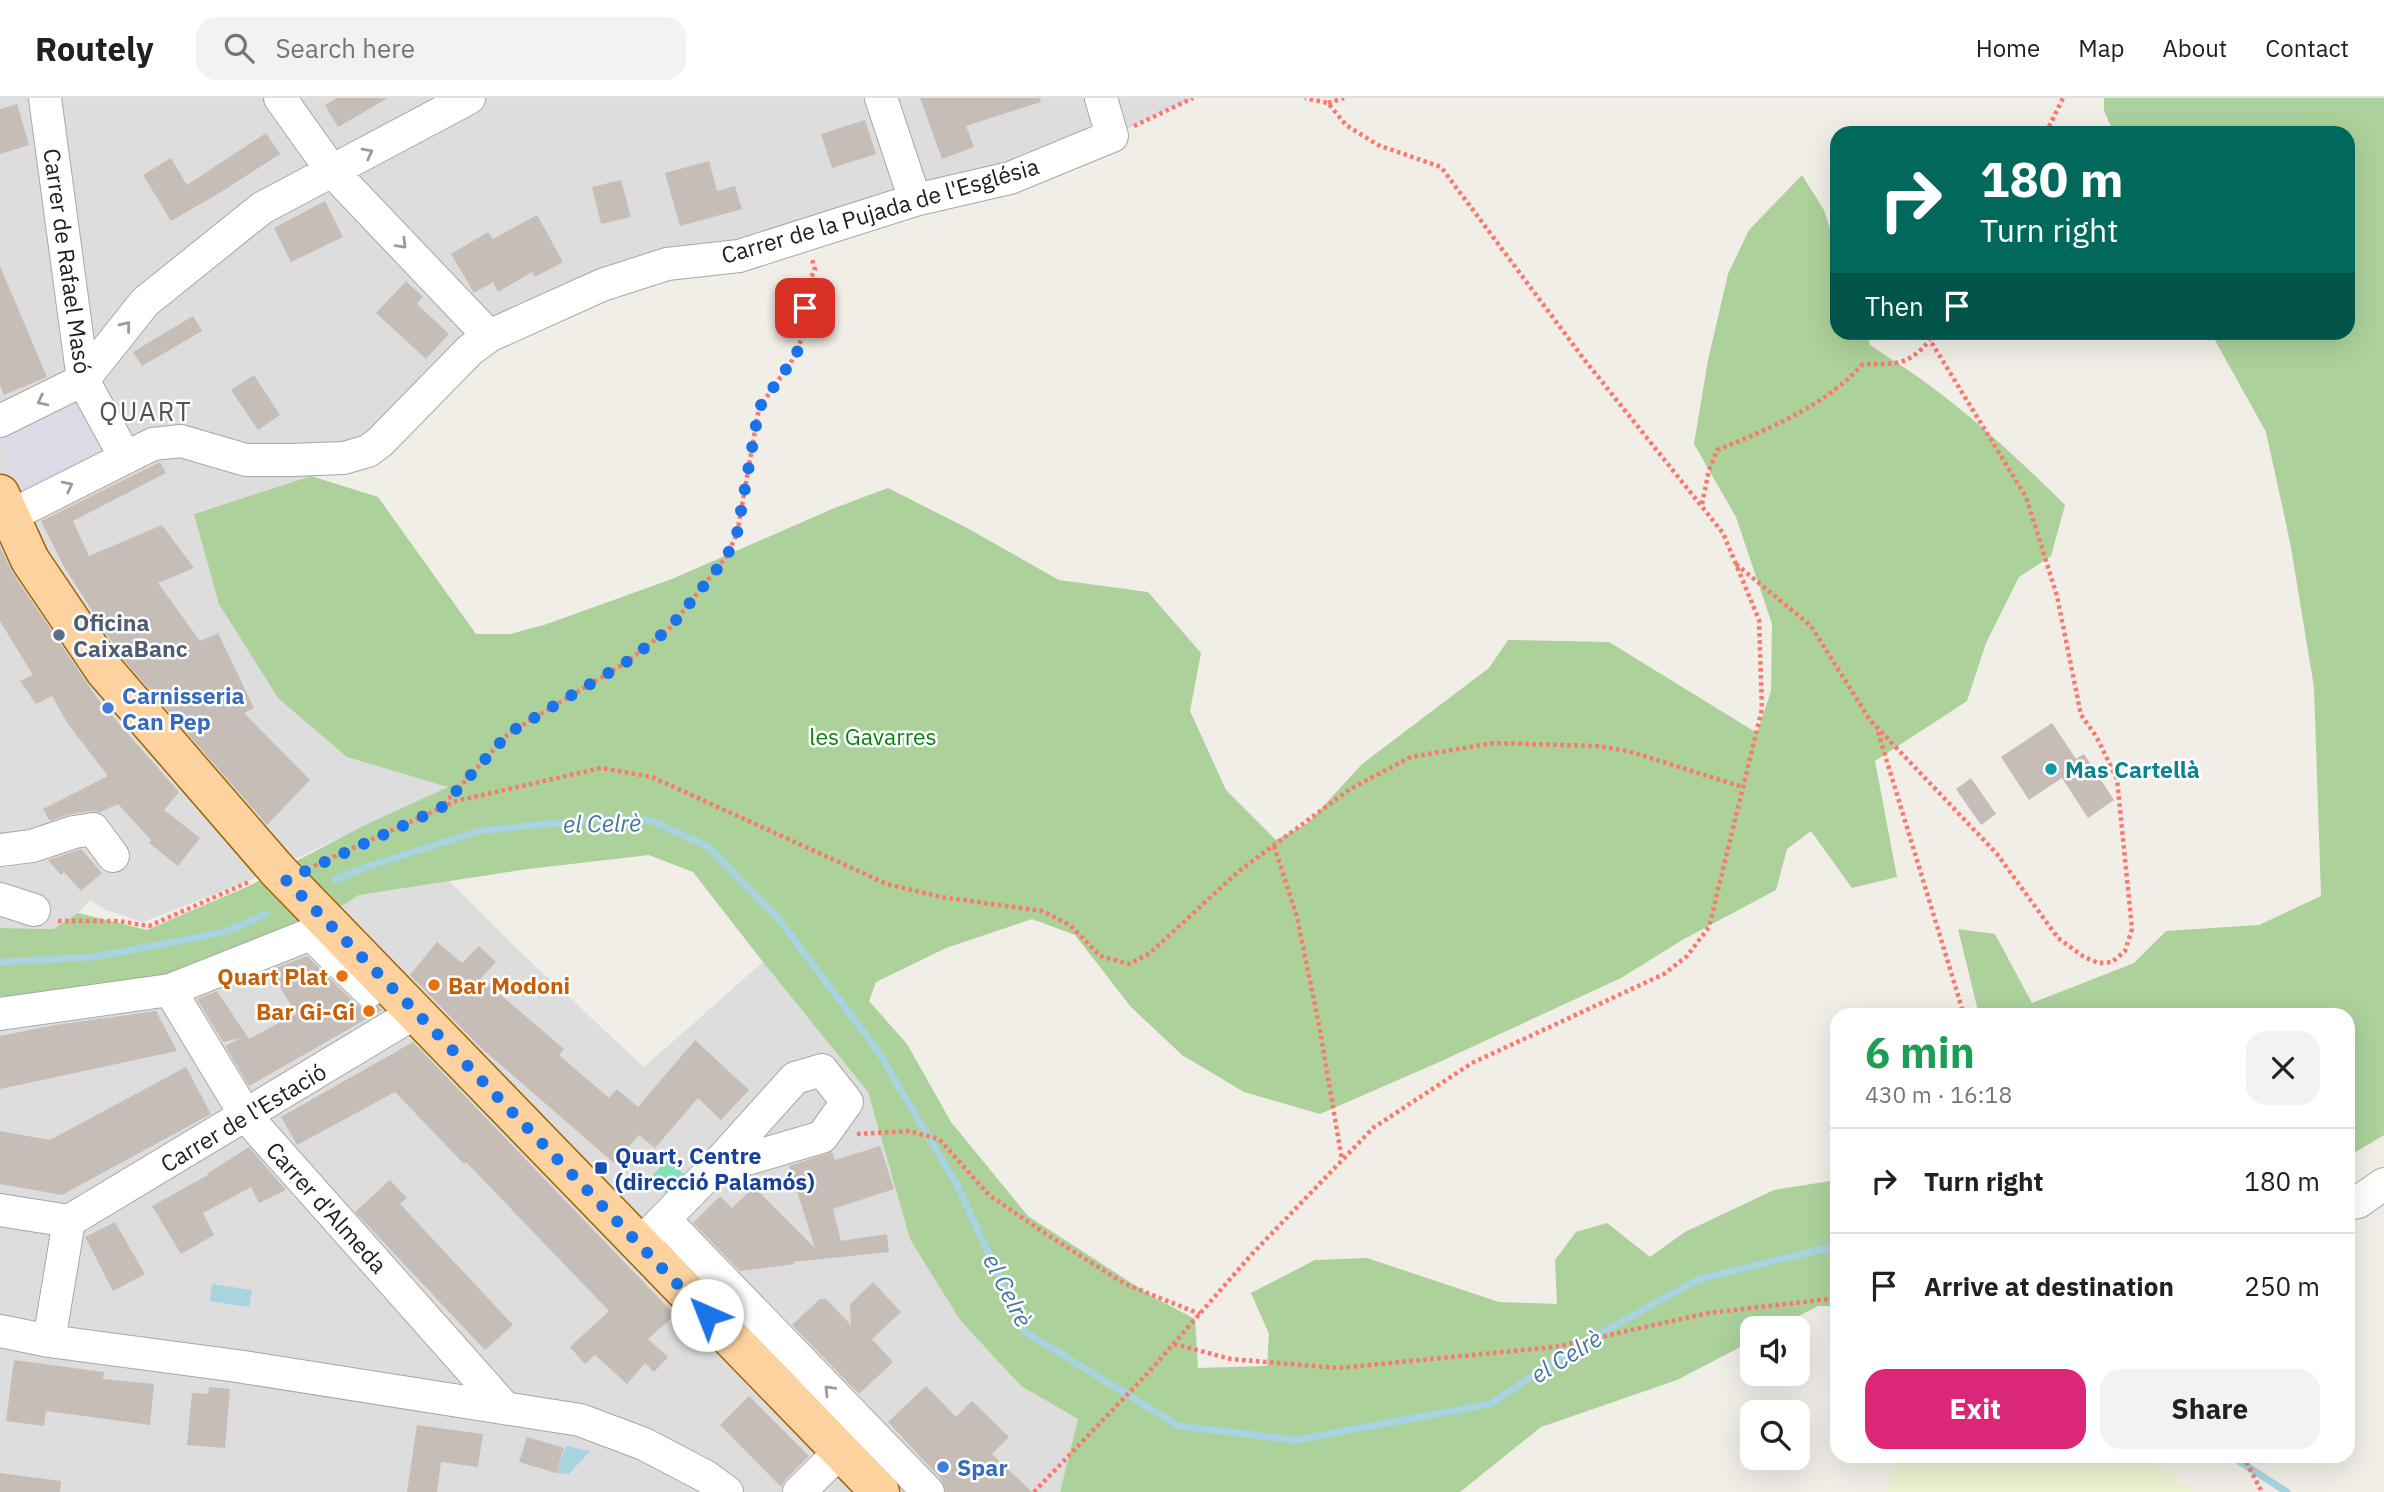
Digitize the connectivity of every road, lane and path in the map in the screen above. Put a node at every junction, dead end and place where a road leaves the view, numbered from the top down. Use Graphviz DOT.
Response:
graph roads {
  1 [pos="45,98"];
  2 [pos="280,98"];
  3 [pos="469,98"];
  4 [pos="881,98"];
  5 [pos="1101,98"];
  6 [pos="1193,98"];
  7 [pos="1305,98"];
  8 [pos="1344,98"];
  9 [pos="2063,98"];
  10 [pos="1328,103"];
  11 [pos="2049,126"];
  12 [pos="1112,136"];
  13 [pos="332,172"];
  14 [pos="915,200"];
  15 [pos="807,236"];
  16 [pos="489,336"];
  17 [pos="1930,340"];
  18 [pos="83,380"];
  19 [pos="0,421"];
  20 [pos="125,457"];
  21 [pos="1701,505"];
  22 [pos="3,510"];
  23 [pos="1736,563"];
  24 [pos="1877,727"];
  25 [pos="1743,787"];
  26 [pos="441,808"];
  27 [pos="1274,846"];
  28 [pos="0,850"];
  29 [pos="113,856"];
  30 [pos="286,880"];
  31 [pos="0,899"];
  32 [pos="44,915"];
  33 [pos="170,990"];
  34 [pos="1962,1008"];
  35 [pos="0,1014"];
  36 [pos="408,1017"];
  37 [pos="246,1116"];
  38 [pos="887,1131"];
  39 [pos="1342,1161"];
  40 [pos="713,1169"];
  41 [pos="2384,1184"];
  42 [pos="2355,1203"];
  43 [pos="0,1210"];
  44 [pos="69,1222"];
  45 [pos="651,1232"];
  46 [pos="1830,1299"];
  47 [pos="1200,1314"];
  48 [pos="0,1331"];
  49 [pos="49,1341"];
  50 [pos="1174,1343"];
  51 [pos="505,1408"];
  52 [pos="853,1439"];
  53 [pos="2247,1463"];
  54 [pos="727,1492"];
  55 [pos="799,1492"];
  56 [pos="880,1492"];
  57 [pos="928,1492"];
  58 [pos="1034,1492"];
  59 [pos="2262,1492"];
  1 -- 18 [label="street, Carrer de Rafael Masó"];
  2 -- 13 [label="street"];
  13 -- 3 [label="street, one-way"];
  4 -- 14 [label="street"];
  5 -- 12 [label="street"];
  6 -- 12 [label="path"];
  7 -- 10 [label="path"];
  8 -- 10 [label="path"];
  9 -- 11 [label="path"];
  10 -- 21 [label="path"];
  12 -- 14 [label="street, Carrer de la Pujada de l'Església"];
  13 -- 16 [label="street, one-way"];
  18 -- 13 [label="street, one-way"];
  14 -- 15 [label="street, Carrer de la Pujada de l'Església"];
  15 -- 16 [label="street, Carrer de la Pujada de l'Església"];
  15 -- 26 [label="path"];
  16 -- 20 [label="street, Carrer de la Pujada de l'Església"];
  17 -- 21 [label="path"];
  17 -- 24 [label="path"];
  18 -- 19 [label="street, one-way"];
  18 -- 20 [label="street, Carrer de Rafael Masó"];
  22 -- 20 [label="street, Carrer de la Pujada de l'Església, one-way"];
  21 -- 23 [label="path"];
  22 -- 30 [label="main road"];
  23 -- 24 [label="path"];
  23 -- 25 [label="path"];
  24 -- 34 [label="path"];
  25 -- 27 [label="path"];
  25 -- 39 [label="path"];
  26 -- 27 [label="path"];
  26 -- 30 [label="path"];
  27 -- 39 [label="path"];
  28 -- 29 [label="street"];
  30 -- 32 [label="path"];
  30 -- 36 [label="main road"];
  31 -- 32 [label="street"];
  33 -- 35 [label="street"];
  33 -- 36 [label="street"];
  33 -- 37 [label="street, Carrer d'Almeda"];
  36 -- 37 [label="street, Carrer de l'Estació"];
  36 -- 45 [label="main road"];
  37 -- 44 [label="street, Carrer de l'Estació"];
  37 -- 51 [label="street, Carrer d'Almeda"];
  38 -- 47 [label="path"];
  39 -- 47 [label="path"];
  40 -- 45 [label="street"];
  41 -- 42 [label="street"];
  43 -- 44 [label="street"];
  44 -- 49 [label="street"];
  45 -- 52 [label="main road"];
  46 -- 50 [label="path"];
  47 -- 50 [label="path"];
  48 -- 49 [label="street"];
  49 -- 51 [label="street"];
  50 -- 58 [label="path"];
  51 -- 54 [label="street"];
  52 -- 55 [label="street"];
  52 -- 56 [label="main road"];
  52 -- 57 [label="street"];
  53 -- 59 [label="path"];
}
